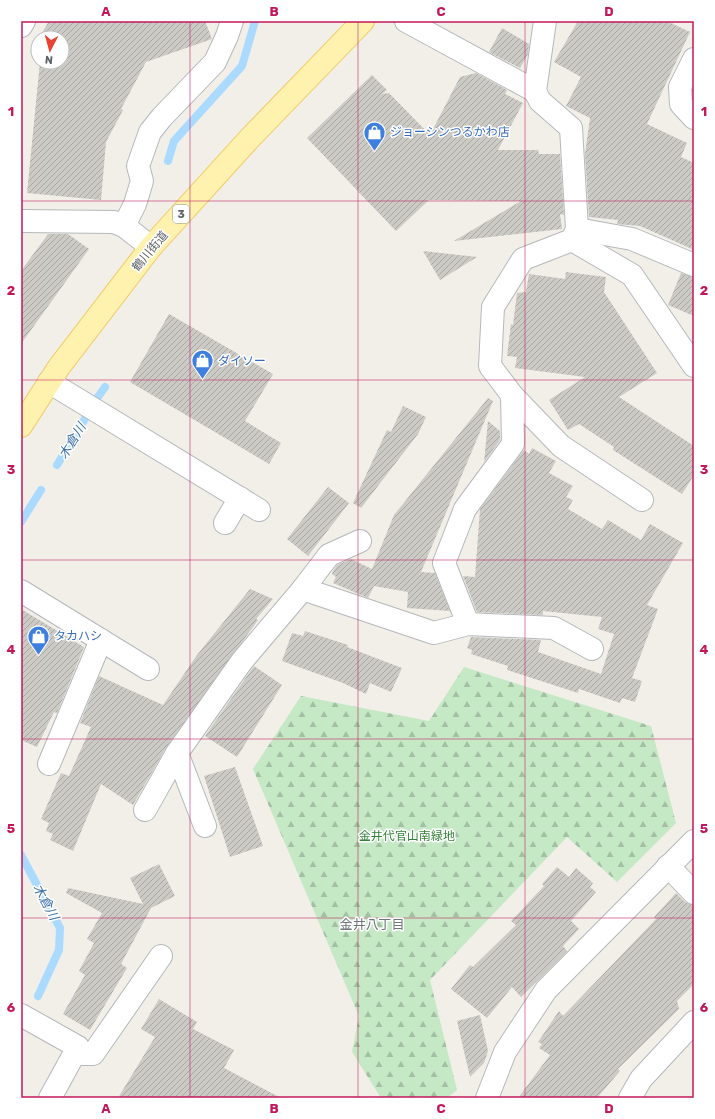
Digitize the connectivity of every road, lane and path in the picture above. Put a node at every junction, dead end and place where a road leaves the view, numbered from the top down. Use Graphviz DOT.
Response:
graph roads {
  1 [pos="24,21"];
  2 [pos="232,21"];
  3 [pos="406,21"];
  4 [pos="545,21"];
  5 [pos="358,23"];
  6 [pos="21,26"];
  7 [pos="694,59"];
  8 [pos="535,91"];
  9 [pos="694,118"];
  10 [pos="21,221"];
  11 [pos="124,226"];
  12 [pos="574,234"];
  13 [pos="151,247"];
  14 [pos="694,265"];
  15 [pos="694,366"];
  16 [pos="49,382"];
  17 [pos="512,394"];
  18 [pos="21,426"];
  19 [pos="240,498"];
  20 [pos="642,500"];
  21 [pos="259,510"];
  22 [pos="225,523"];
  23 [pos="360,541"];
  24 [pos="303,589"];
  25 [pos="21,591"];
  26 [pos="468,624"];
  27 [pos="101,640"];
  28 [pos="592,649"];
  29 [pos="148,669"];
  30 [pos="177,753"];
  31 [pos="49,764"];
  32 [pos="145,810"];
  33 [pos="205,826"];
  34 [pos="694,841"];
  35 [pos="668,866"];
  36 [pos="694,893"];
  37 [pos="161,956"];
  38 [pos="21,1015"];
  39 [pos="694,1022"];
  40 [pos="74,1054"];
  41 [pos="50,1098"];
  42 [pos="487,1098"];
  43 [pos="630,1098"];
  1 -- 6 [label="street"];
  2 -- 11 [label="street"];
  3 -- 8 [label="street"];
  4 -- 8 [label="street"];
  5 -- 13 [label="main road, 鶴川街道 / 3"];
  7 -- 9 [label="street"];
  8 -- 12 [label="street"];
  10 -- 11 [label="street"];
  11 -- 13 [label="street"];
  12 -- 14 [label="street"];
  12 -- 15 [label="street"];
  12 -- 17 [label="street"];
  13 -- 16 [label="main road, 鶴川街道 / 3"];
  16 -- 18 [label="main road, 鶴川街道 / 3"];
  16 -- 19 [label="street"];
  17 -- 20 [label="street"];
  17 -- 26 [label="street"];
  19 -- 21 [label="street"];
  19 -- 22 [label="street"];
  23 -- 24 [label="street"];
  24 -- 26 [label="street"];
  24 -- 30 [label="street"];
  25 -- 27 [label="street"];
  26 -- 28 [label="street"];
  27 -- 29 [label="street"];
  27 -- 31 [label="street"];
  30 -- 32 [label="street"];
  30 -- 33 [label="street"];
  34 -- 35 [label="street"];
  35 -- 36 [label="street"];
  35 -- 42 [label="street"];
  37 -- 40 [label="street"];
  38 -- 40 [label="street"];
  39 -- 43 [label="street"];
  40 -- 41 [label="street"];
}
